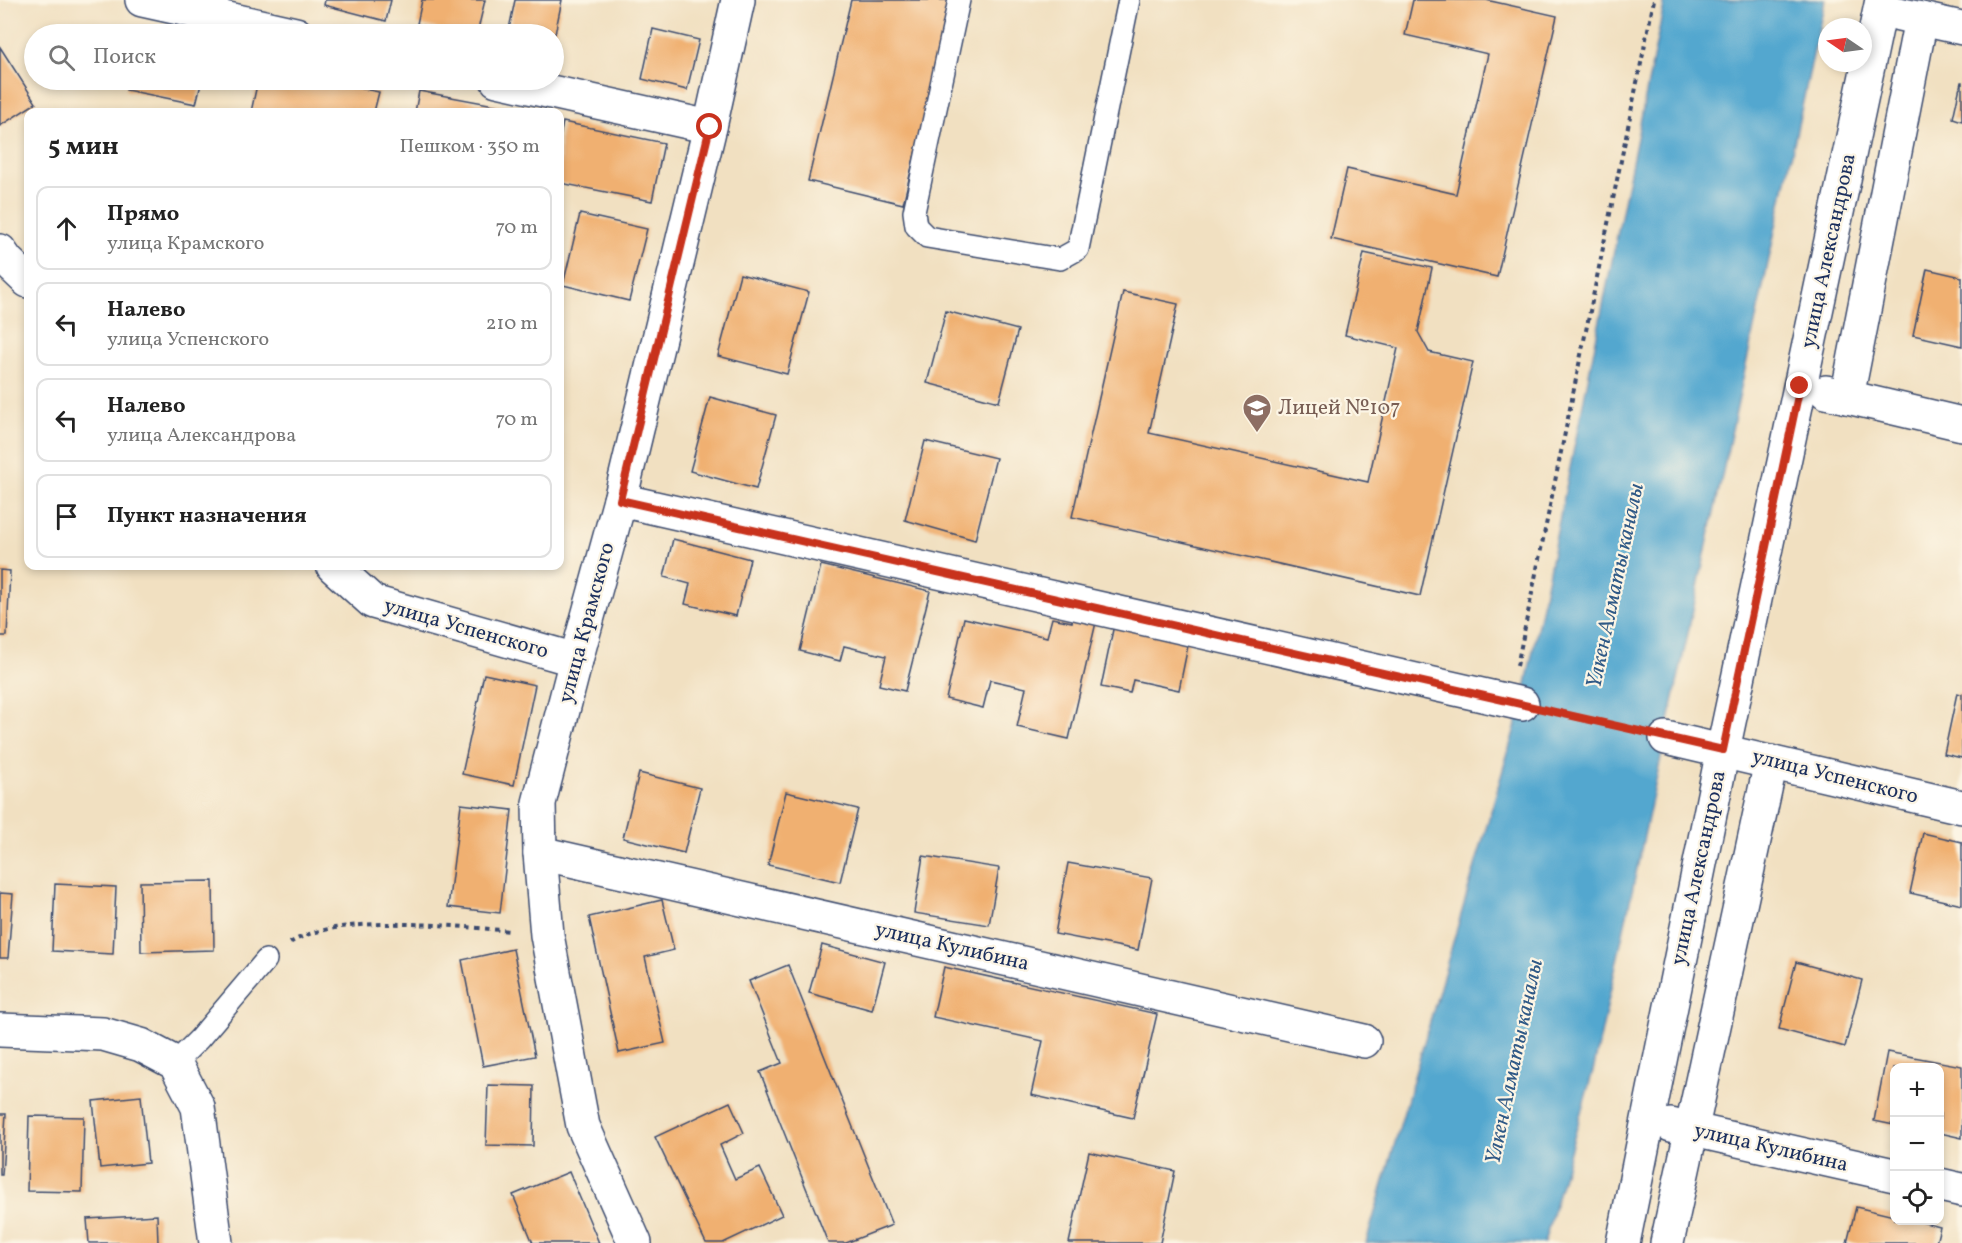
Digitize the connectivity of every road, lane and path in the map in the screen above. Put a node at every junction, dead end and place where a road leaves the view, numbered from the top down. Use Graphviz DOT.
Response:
graph roads {
  1 [pos="142,0"];
  2 [pos="738,0"];
  3 [pos="959,0"];
  4 [pos="1129,0"];
  5 [pos="1654,0"];
  6 [pos="1881,5"];
  7 [pos="1921,19"];
  8 [pos="251,24"];
  9 [pos="1962,28"];
  10 [pos="542,90"];
  11 [pos="710,127"];
  12 [pos="0,251"];
  13 [pos="24,277"];
  14 [pos="1800,386"];
  15 [pos="1846,397"];
  16 [pos="1962,424"];
  17 [pos="620,500"];
  18 [pos="337,570"];
  19 [pos="576,660"];
  20 [pos="1517,666"];
  21 [pos="1522,704"];
  22 [pos="1666,738"];
  23 [pos="1723,750"];
  24 [pos="1771,762"];
  25 [pos="1962,807"];
  26 [pos="540,853"];
  27 [pos="547,935"];
  28 [pos="266,960"];
  29 [pos="0,1030"];
  30 [pos="1364,1041"];
  31 [pos="175,1063"];
  32 [pos="1648,1120"];
  33 [pos="1690,1130"];
  34 [pos="1890,1174"];
  35 [pos="1944,1186"];
  36 [pos="1962,1190"];
  37 [pos="216,1243"];
  38 [pos="635,1243"];
  39 [pos="1623,1243"];
  40 [pos="1667,1243"];
  1 -- 8 [label="street"];
  2 -- 11 [label="street, улица Крамского"];
  3 -- 4 [label="lane"];
  5 -- 20 [label="path"];
  6 -- 7 [label="street"];
  6 -- 14 [label="street, улица Александрова"];
  7 -- 9 [label="street"];
  7 -- 15 [label="street"];
  10 -- 11 [label="street"];
  11 -- 17 [label="street, улица Крамского"];
  12 -- 13 [label="street"];
  14 -- 15 [label="street"];
  14 -- 23 [label="street, улица Александрова"];
  15 -- 16 [label="street"];
  17 -- 19 [label="street, улица Крамского"];
  17 -- 21 [label="street"];
  18 -- 19 [label="street, улица Успенского"];
  19 -- 26 [label="street, улица Крамского"];
  21 -- 22 [label="path"];
  22 -- 23 [label="street, улица Успенского"];
  23 -- 24 [label="street, улица Успенского"];
  23 -- 32 [label="street, улица Александрова"];
  24 -- 25 [label="street, улица Успенского"];
  24 -- 33 [label="street"];
  26 -- 27 [label="street, улица Крамского"];
  26 -- 30 [label="street, улица Кулибина"];
  27 -- 28 [label="path"];
  27 -- 38 [label="street, улица Крамского"];
  28 -- 31 [label="lane"];
  29 -- 31 [label="street"];
  31 -- 37 [label="street"];
  32 -- 33 [label="street, улица Кулибина"];
  32 -- 39 [label="street, улица Александрова"];
  33 -- 34 [label="street, улица Кулибина"];
  33 -- 40 [label="street"];
  35 -- 36 [label="street"];
}
